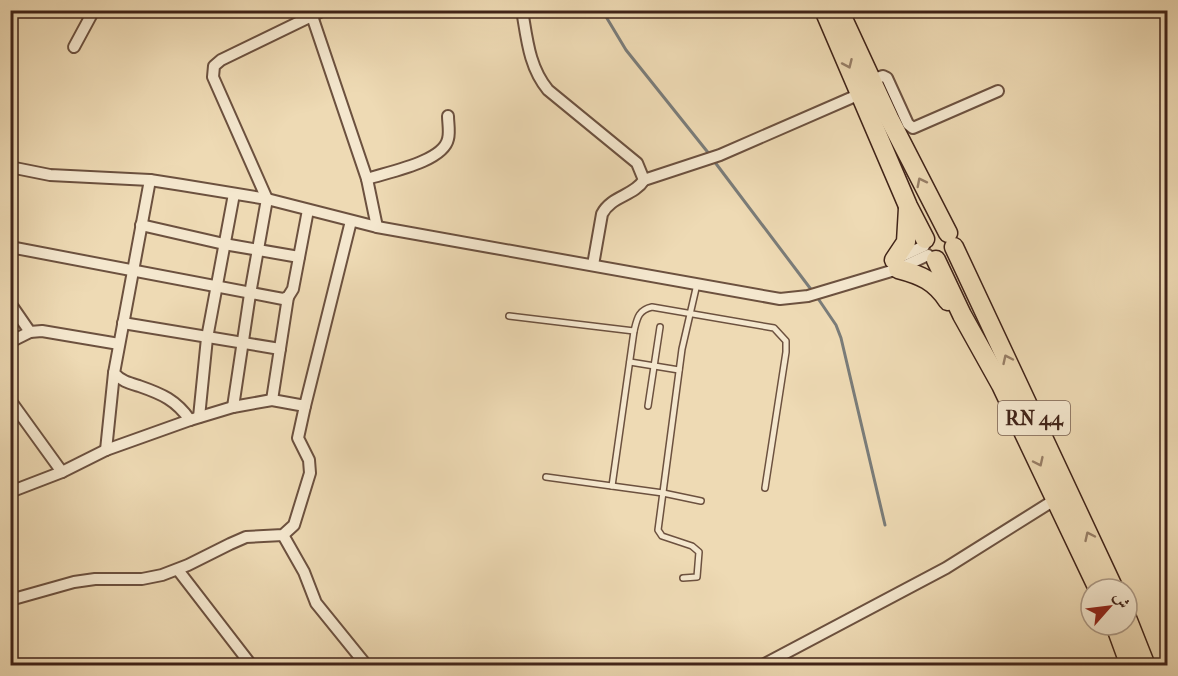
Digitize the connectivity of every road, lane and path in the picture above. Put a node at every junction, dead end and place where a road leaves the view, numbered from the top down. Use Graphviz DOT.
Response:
graph roads {
  1 [pos="94,10"];
  2 [pos="324,10"];
  3 [pos="522,10"];
  4 [pos="824,10"];
  5 [pos="839,10"];
  6 [pos="312,16"];
  7 [pos="74,46"];
  8 [pos="866,87"];
  9 [pos="999,91"];
  10 [pos="448,116"];
  11 [pos="10,167"];
  12 [pos="367,179"];
  13 [pos="150,180"];
  14 [pos="644,180"];
  15 [pos="234,194"];
  16 [pos="267,199"];
  17 [pos="908,206"];
  18 [pos="308,210"];
  19 [pos="351,221"];
  20 [pos="141,225"];
  21 [pos="377,227"];
  22 [pos="951,240"];
  23 [pos="224,244"];
  24 [pos="10,247"];
  25 [pos="928,250"];
  26 [pos="258,251"];
  27 [pos="299,257"];
  28 [pos="593,265"];
  29 [pos="896,265"];
  30 [pos="132,270"];
  31 [pos="697,284"];
  32 [pos="216,287"];
  33 [pos="250,294"];
  34 [pos="288,297"];
  35 [pos="10,303"];
  36 [pos="690,314"];
  37 [pos="962,315"];
  38 [pos="509,316"];
  39 [pos="123,323"];
  40 [pos="660,327"];
  41 [pos="30,332"];
  42 [pos="634,332"];
  43 [pos="207,338"];
  44 [pos="10,342"];
  45 [pos="119,344"];
  46 [pos="243,344"];
  47 [pos="280,349"];
  48 [pos="630,362"];
  49 [pos="656,366"];
  50 [pos="679,370"];
  51 [pos="114,373"];
  52 [pos="10,400"];
  53 [pos="272,400"];
  54 [pos="305,406"];
  55 [pos="648,406"];
  56 [pos="233,407"];
  57 [pos="195,418"];
  58 [pos="106,450"];
  59 [pos="62,472"];
  60 [pos="546,477"];
  61 [pos="612,486"];
  62 [pos="765,488"];
  63 [pos="10,492"];
  64 [pos="663,493"];
  65 [pos="1056,499"];
  66 [pos="701,501"];
  67 [pos="283,534"];
  68 [pos="178,570"];
  69 [pos="1092,577"];
  70 [pos="1108,577"];
  71 [pos="683,578"];
  72 [pos="10,600"];
  73 [pos="1119,637"];
  74 [pos="1135,637"];
  75 [pos="252,666"];
  76 [pos="367,666"];
  77 [pos="761,666"];
  78 [pos="1130,666"];
  79 [pos="1146,666"];
  1 -- 7 [label="street"];
  2 -- 6 [label="street"];
  3 -- 14 [label="street"];
  4 -- 8 [label="highway, RN 44, one-way"];
  5 -- 8 [label="highway, RN 44"];
  6 -- 12 [label="street"];
  6 -- 16 [label="street"];
  8 -- 9 [label="street"];
  8 -- 14 [label="street"];
  8 -- 17 [label="highway, RN 44"];
  22 -- 8 [label="highway, RN 44, one-way"];
  10 -- 12 [label="street"];
  11 -- 13 [label="street"];
  12 -- 21 [label="street"];
  13 -- 15 [label="street"];
  13 -- 20 [label="street"];
  14 -- 28 [label="street"];
  15 -- 16 [label="street"];
  15 -- 23 [label="street"];
  16 -- 18 [label="street"];
  16 -- 26 [label="street"];
  17 -- 25 [label="highway, RN 44"];
  17 -- 29 [label="highway"];
  18 -- 19 [label="street"];
  18 -- 27 [label="street"];
  19 -- 21 [label="street"];
  19 -- 54 [label="street"];
  20 -- 23 [label="street"];
  20 -- 30 [label="street"];
  21 -- 28 [label="street"];
  22 -- 25 [label="highway"];
  22 -- 25 [label="highway"];
  70 -- 22 [label="highway, RN 44, one-way"];
  23 -- 26 [label="street"];
  23 -- 32 [label="street"];
  24 -- 30 [label="street"];
  25 -- 29 [label="street"];
  25 -- 37 [label="highway, RN 44"];
  26 -- 27 [label="street"];
  26 -- 33 [label="street"];
  27 -- 34 [label="street"];
  28 -- 31 [label="street"];
  29 -- 31 [label="street"];
  29 -- 37 [label="highway"];
  30 -- 32 [label="street"];
  30 -- 39 [label="street"];
  31 -- 36 [label="lane"];
  32 -- 33 [label="street"];
  32 -- 43 [label="street"];
  33 -- 34 [label="street"];
  33 -- 46 [label="street"];
  34 -- 47 [label="street"];
  35 -- 41 [label="street"];
  36 -- 42 [label="lane"];
  36 -- 50 [label="lane"];
  36 -- 62 [label="lane"];
  37 -- 65 [label="highway, RN 44, one-way"];
  38 -- 42 [label="lane"];
  39 -- 43 [label="street"];
  39 -- 45 [label="street"];
  40 -- 49 [label="lane"];
  41 -- 44 [label="street"];
  41 -- 45 [label="street"];
  42 -- 48 [label="lane"];
  43 -- 46 [label="street"];
  43 -- 57 [label="street"];
  45 -- 51 [label="street"];
  46 -- 47 [label="street"];
  46 -- 56 [label="street"];
  47 -- 53 [label="street"];
  48 -- 49 [label="lane"];
  48 -- 61 [label="lane"];
  49 -- 50 [label="lane"];
  49 -- 55 [label="lane"];
  50 -- 64 [label="lane"];
  51 -- 57 [label="street"];
  51 -- 58 [label="street"];
  52 -- 59 [label="street"];
  53 -- 54 [label="street"];
  53 -- 56 [label="street"];
  54 -- 67 [label="street"];
  56 -- 57 [label="street"];
  57 -- 58 [label="street"];
  58 -- 59 [label="street"];
  59 -- 63 [label="street"];
  60 -- 61 [label="lane"];
  61 -- 64 [label="lane"];
  64 -- 66 [label="lane"];
  64 -- 71 [label="lane"];
  65 -- 69 [label="highway, RN 44"];
  65 -- 77 [label="street"];
  67 -- 68 [label="street"];
  67 -- 76 [label="street"];
  68 -- 72 [label="street"];
  68 -- 75 [label="street"];
  73 -- 78 [label="highway"];
  74 -- 79 [label="highway"];
}
